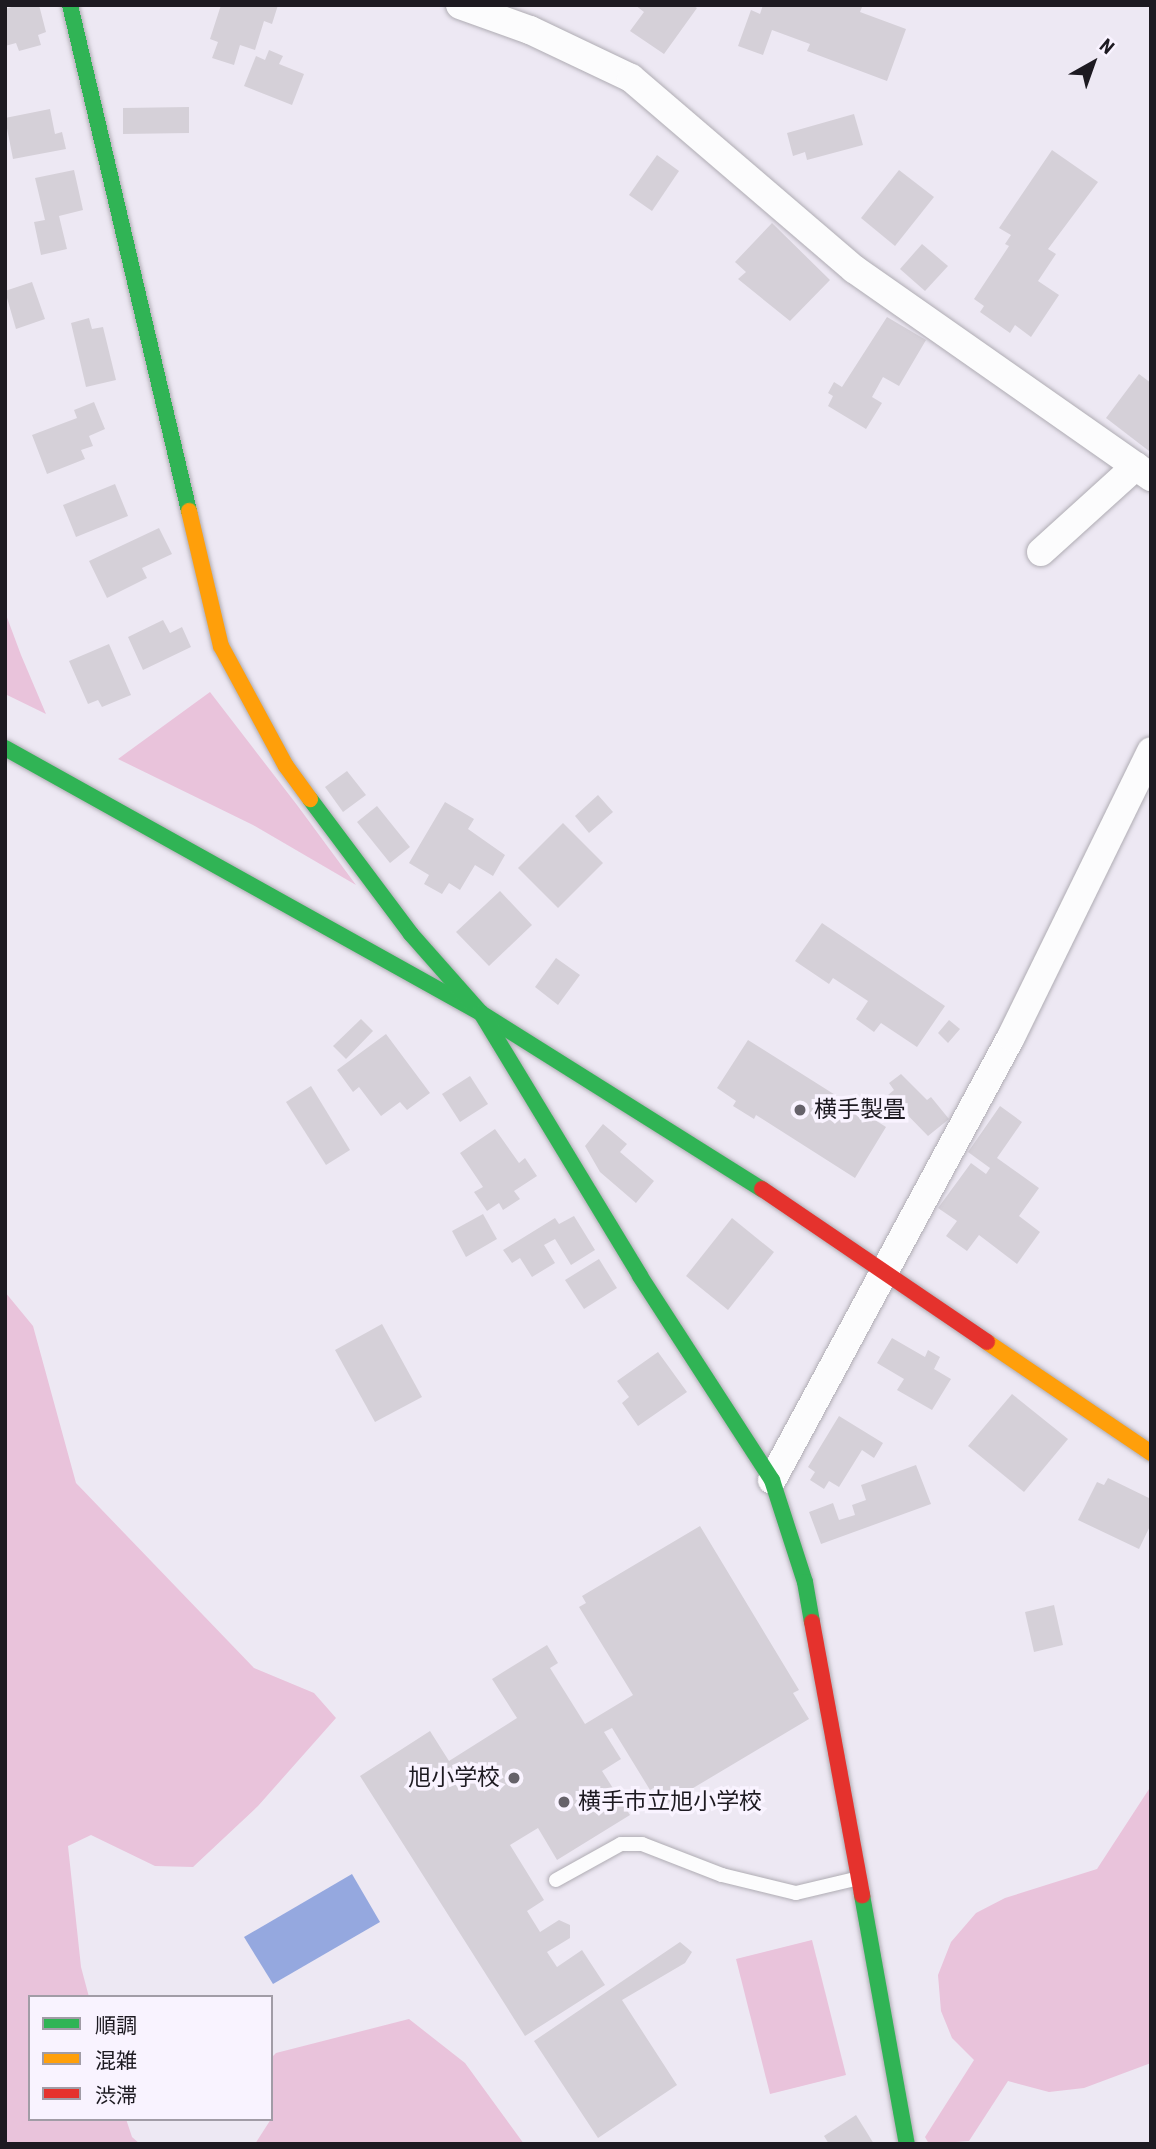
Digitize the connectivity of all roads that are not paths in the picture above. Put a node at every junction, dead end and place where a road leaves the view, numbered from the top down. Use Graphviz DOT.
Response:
graph roads {
  1 [pos="70,5"];
  2 [pos="460,5"];
  3 [pos="1143,472"];
  4 [pos="1041,552"];
  5 [pos="5,748"];
  6 [pos="1151,751"];
  7 [pos="481,1013"];
  8 [pos="885,1269"];
  9 [pos="1151,1453"];
  10 [pos="772,1480"];
  11 [pos="860,1878"];
  12 [pos="556,1880"];
  13 [pos="907,2144"];
  1 -- 7 [label="street"];
  2 -- 3 [label="street"];
  3 -- 4 [label="street"];
  5 -- 7 [label="street"];
  6 -- 8 [label="street"];
  7 -- 8 [label="street"];
  7 -- 10 [label="street"];
  8 -- 9 [label="street"];
  8 -- 10 [label="street"];
  10 -- 11 [label="street"];
  11 -- 12 [label="lane"];
  11 -- 13 [label="street"];
}
